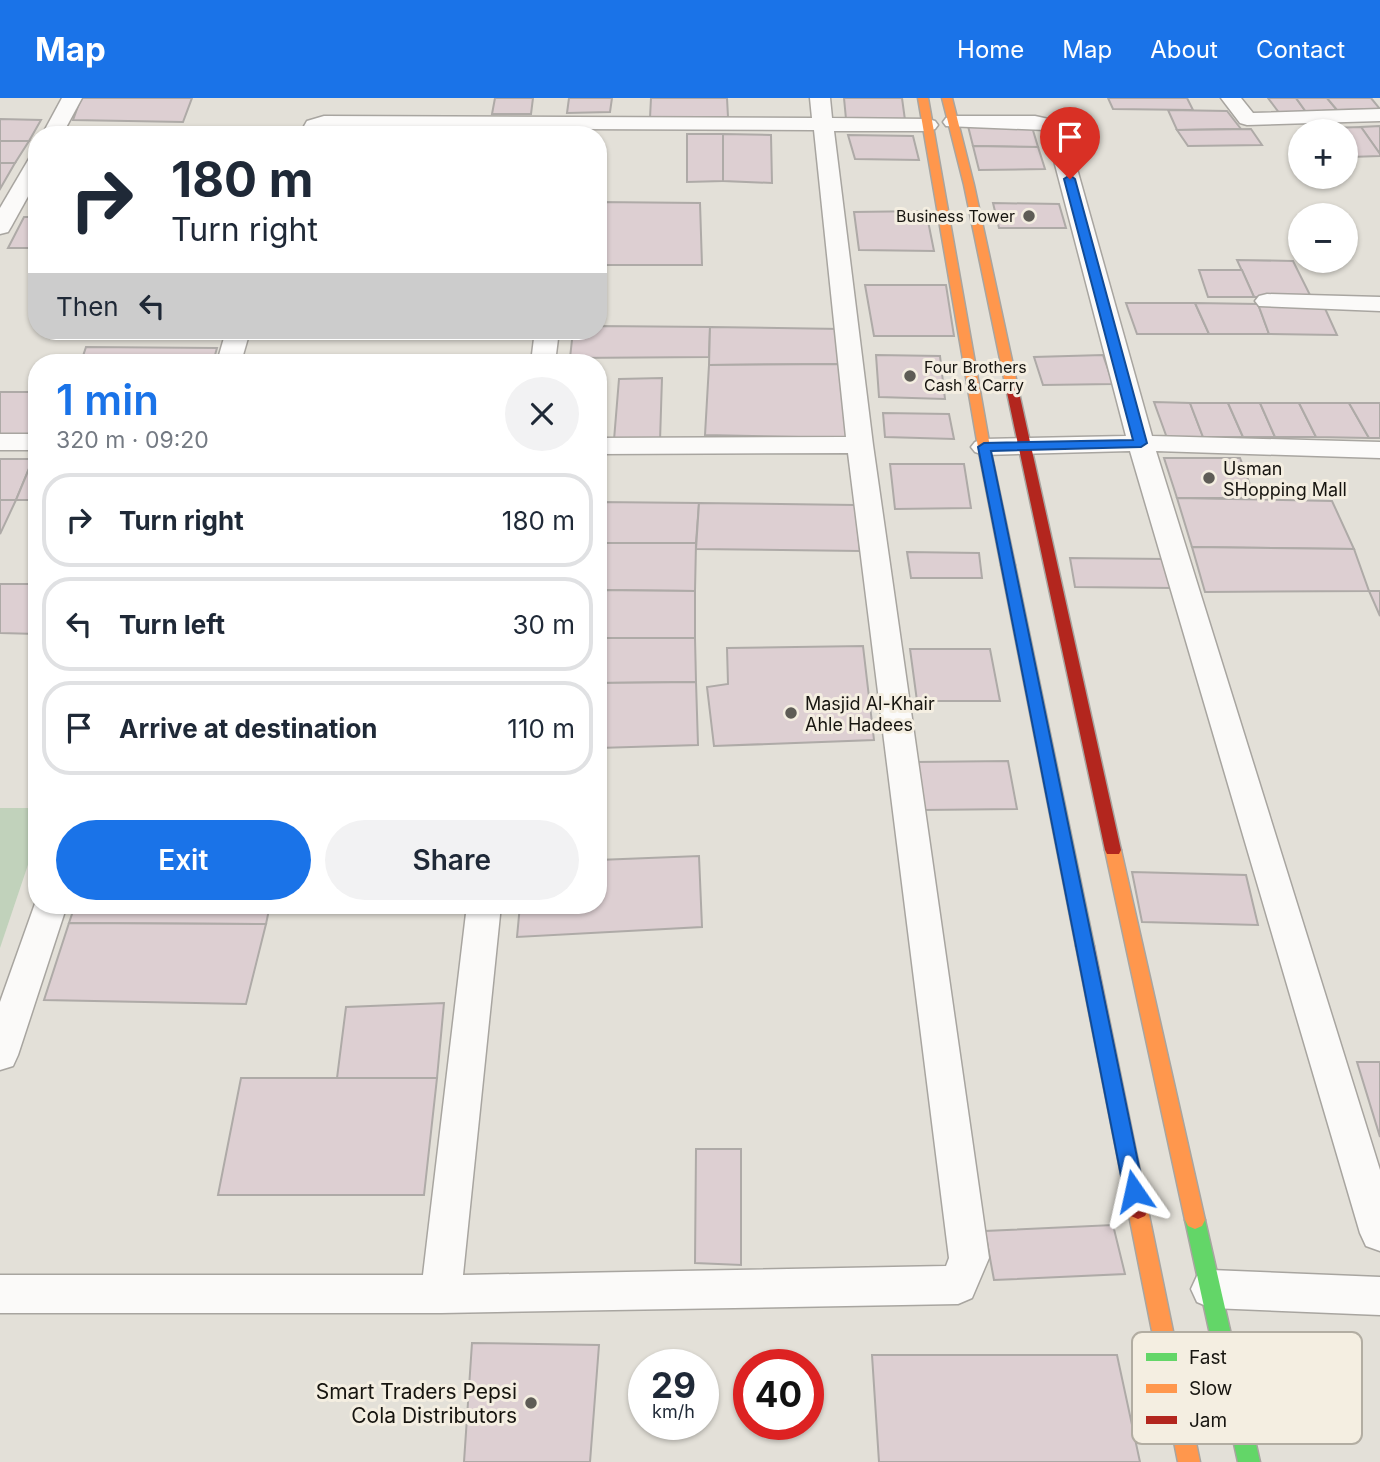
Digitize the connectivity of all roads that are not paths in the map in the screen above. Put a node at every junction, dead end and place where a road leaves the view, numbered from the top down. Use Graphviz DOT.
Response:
graph roads {
  1 [pos="72,98"];
  2 [pos="820,98"];
  3 [pos="923,98"];
  4 [pos="947,98"];
  5 [pos="1231,98"];
  6 [pos="1380,115"];
  7 [pos="953,122"];
  8 [pos="824,125"];
  9 [pos="928,125"];
  10 [pos="56,126"];
  11 [pos="314,126"];
  12 [pos="446,126"];
  13 [pos="607,129"];
  14 [pos="28,176"];
  15 [pos="28,211"];
  16 [pos="4,215"];
  17 [pos="1267,301"];
  18 [pos="1380,304"];
  19 [pos="0,442"];
  20 [pos="28,442"];
  21 [pos="1141,443"];
  22 [pos="860,445"];
  23 [pos="607,446"];
  24 [pos="984,447"];
  25 [pos="1024,447"];
  26 [pos="1380,450"];
  27 [pos="47,914"];
  28 [pos="483,914"];
  29 [pos="0,1055"];
  30 [pos="1380,1233"];
  31 [pos="1211,1289"];
  32 [pos="0,1294"];
  33 [pos="441,1294"];
  34 [pos="1380,1296"];
  35 [pos="1163,1332"];
  36 [pos="1220,1332"];
  37 [pos="1185,1444"];
  38 [pos="1245,1444"];
  39 [pos="1189,1462"];
  40 [pos="1249,1462"];
  1 -- 10 [label="street"];
  2 -- 8 [label="street"];
  3 -- 9 [label="street"];
  4 -- 7 [label="street"];
  5 -- 6 [label="street"];
  7 -- 21 [label="street"];
  7 -- 25 [label="street"];
  8 -- 9 [label="street"];
  8 -- 13 [label="street"];
  8 -- 22 [label="street"];
  9 -- 24 [label="street"];
  11 -- 12 [label="street"];
  14 -- 16 [label="street"];
  15 -- 16 [label="street"];
  17 -- 18 [label="street"];
  19 -- 20 [label="street"];
  21 -- 25 [label="street"];
  21 -- 26 [label="street"];
  21 -- 30 [label="street"];
  22 -- 23 [label="street"];
  22 -- 33 [label="street"];
  24 -- 25 [label="street"];
  24 -- 35 [label="street"];
  25 -- 31 [label="street"];
  27 -- 29 [label="street"];
  28 -- 33 [label="street"];
  31 -- 34 [label="street"];
  31 -- 36 [label="street"];
  32 -- 33 [label="street"];
  37 -- 39 [label="street"];
  38 -- 40 [label="street"];
}
